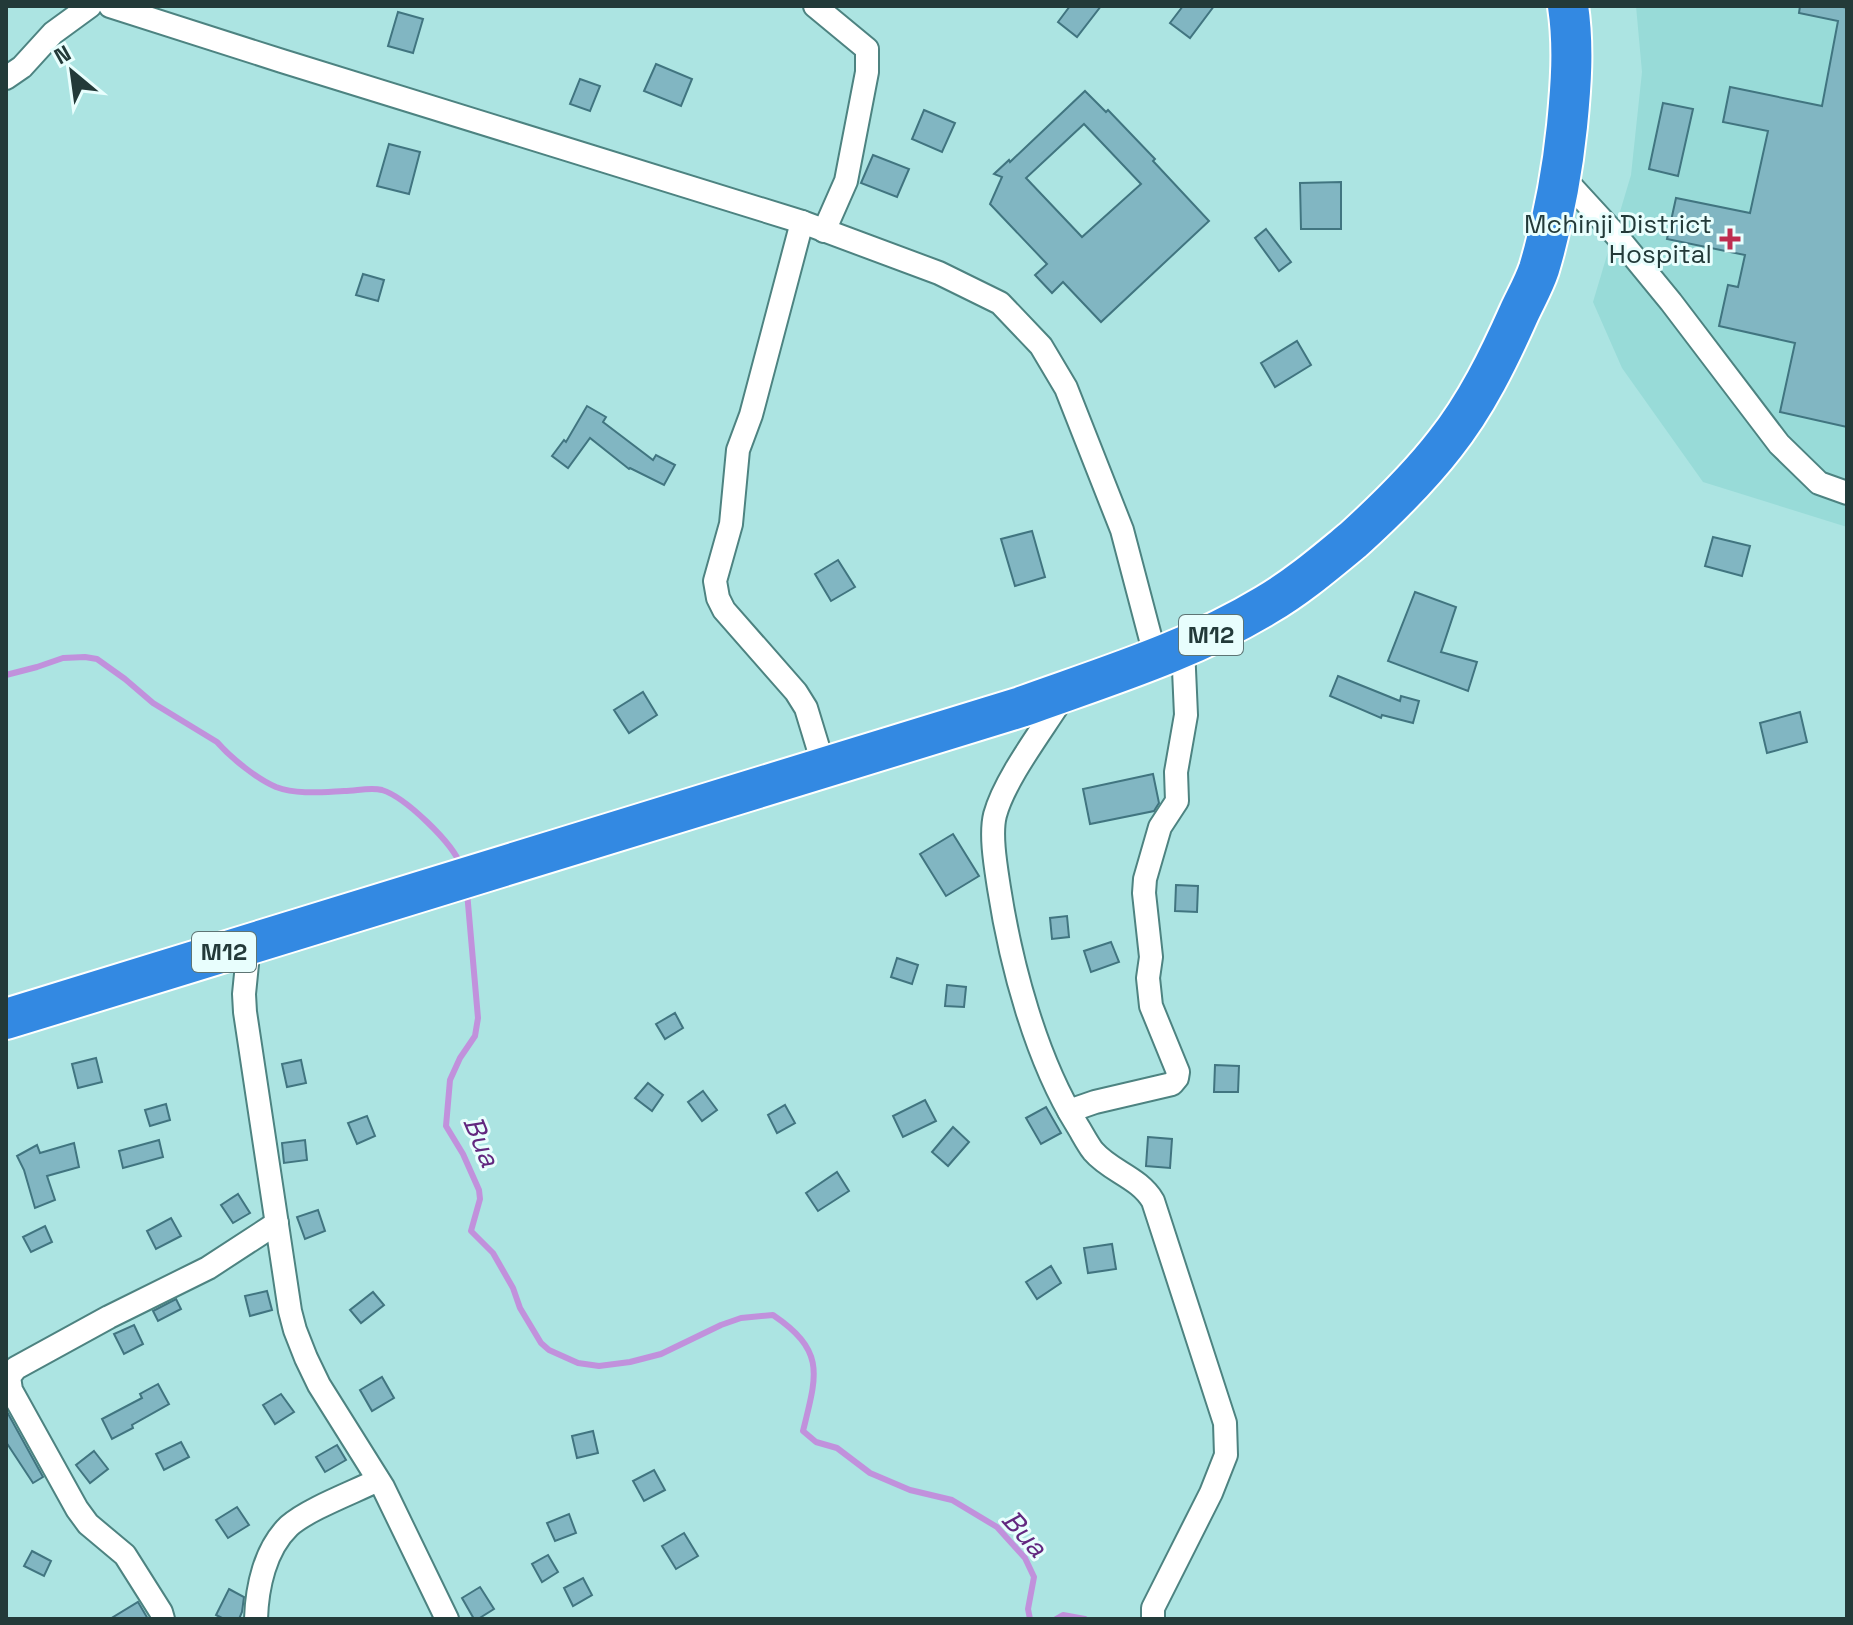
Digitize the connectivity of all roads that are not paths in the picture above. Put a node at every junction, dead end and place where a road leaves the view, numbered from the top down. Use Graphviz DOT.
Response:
graph roads {
  1 [pos="90,6"];
  2 [pos="815,6"];
  3 [pos="1568,6"];
  4 [pos="118,7"];
  5 [pos="6,78"];
  6 [pos="1560,174"];
  7 [pos="802,222"];
  8 [pos="824,231"];
  9 [pos="1847,493"];
  10 [pos="1169,653"];
  11 [pos="1068,690"];
  12 [pos="824,767"];
  13 [pos="249,944"];
  14 [pos="6,1019"];
  15 [pos="1069,1111"];
  16 [pos="277,1223"];
  17 [pos="378,1480"];
  18 [pos="163,1619"];
  19 [pos="256,1619"];
  20 [pos="447,1619"];
  21 [pos="1153,1619"];
  1 -- 5 [label="street"];
  2 -- 8 [label="street"];
  3 -- 6 [label="highway, M12"];
  4 -- 7 [label="street"];
  6 -- 9 [label="street"];
  6 -- 10 [label="highway, M12"];
  7 -- 8 [label="street"];
  7 -- 12 [label="street"];
  8 -- 10 [label="street"];
  10 -- 11 [label="highway, M12"];
  10 -- 15 [label="street"];
  11 -- 12 [label="highway, M12"];
  11 -- 15 [label="street"];
  12 -- 13 [label="highway, M12"];
  13 -- 14 [label="highway, M12"];
  13 -- 16 [label="street"];
  15 -- 21 [label="street"];
  16 -- 17 [label="street"];
  16 -- 18 [label="street"];
  17 -- 19 [label="street"];
  17 -- 20 [label="street"];
}
